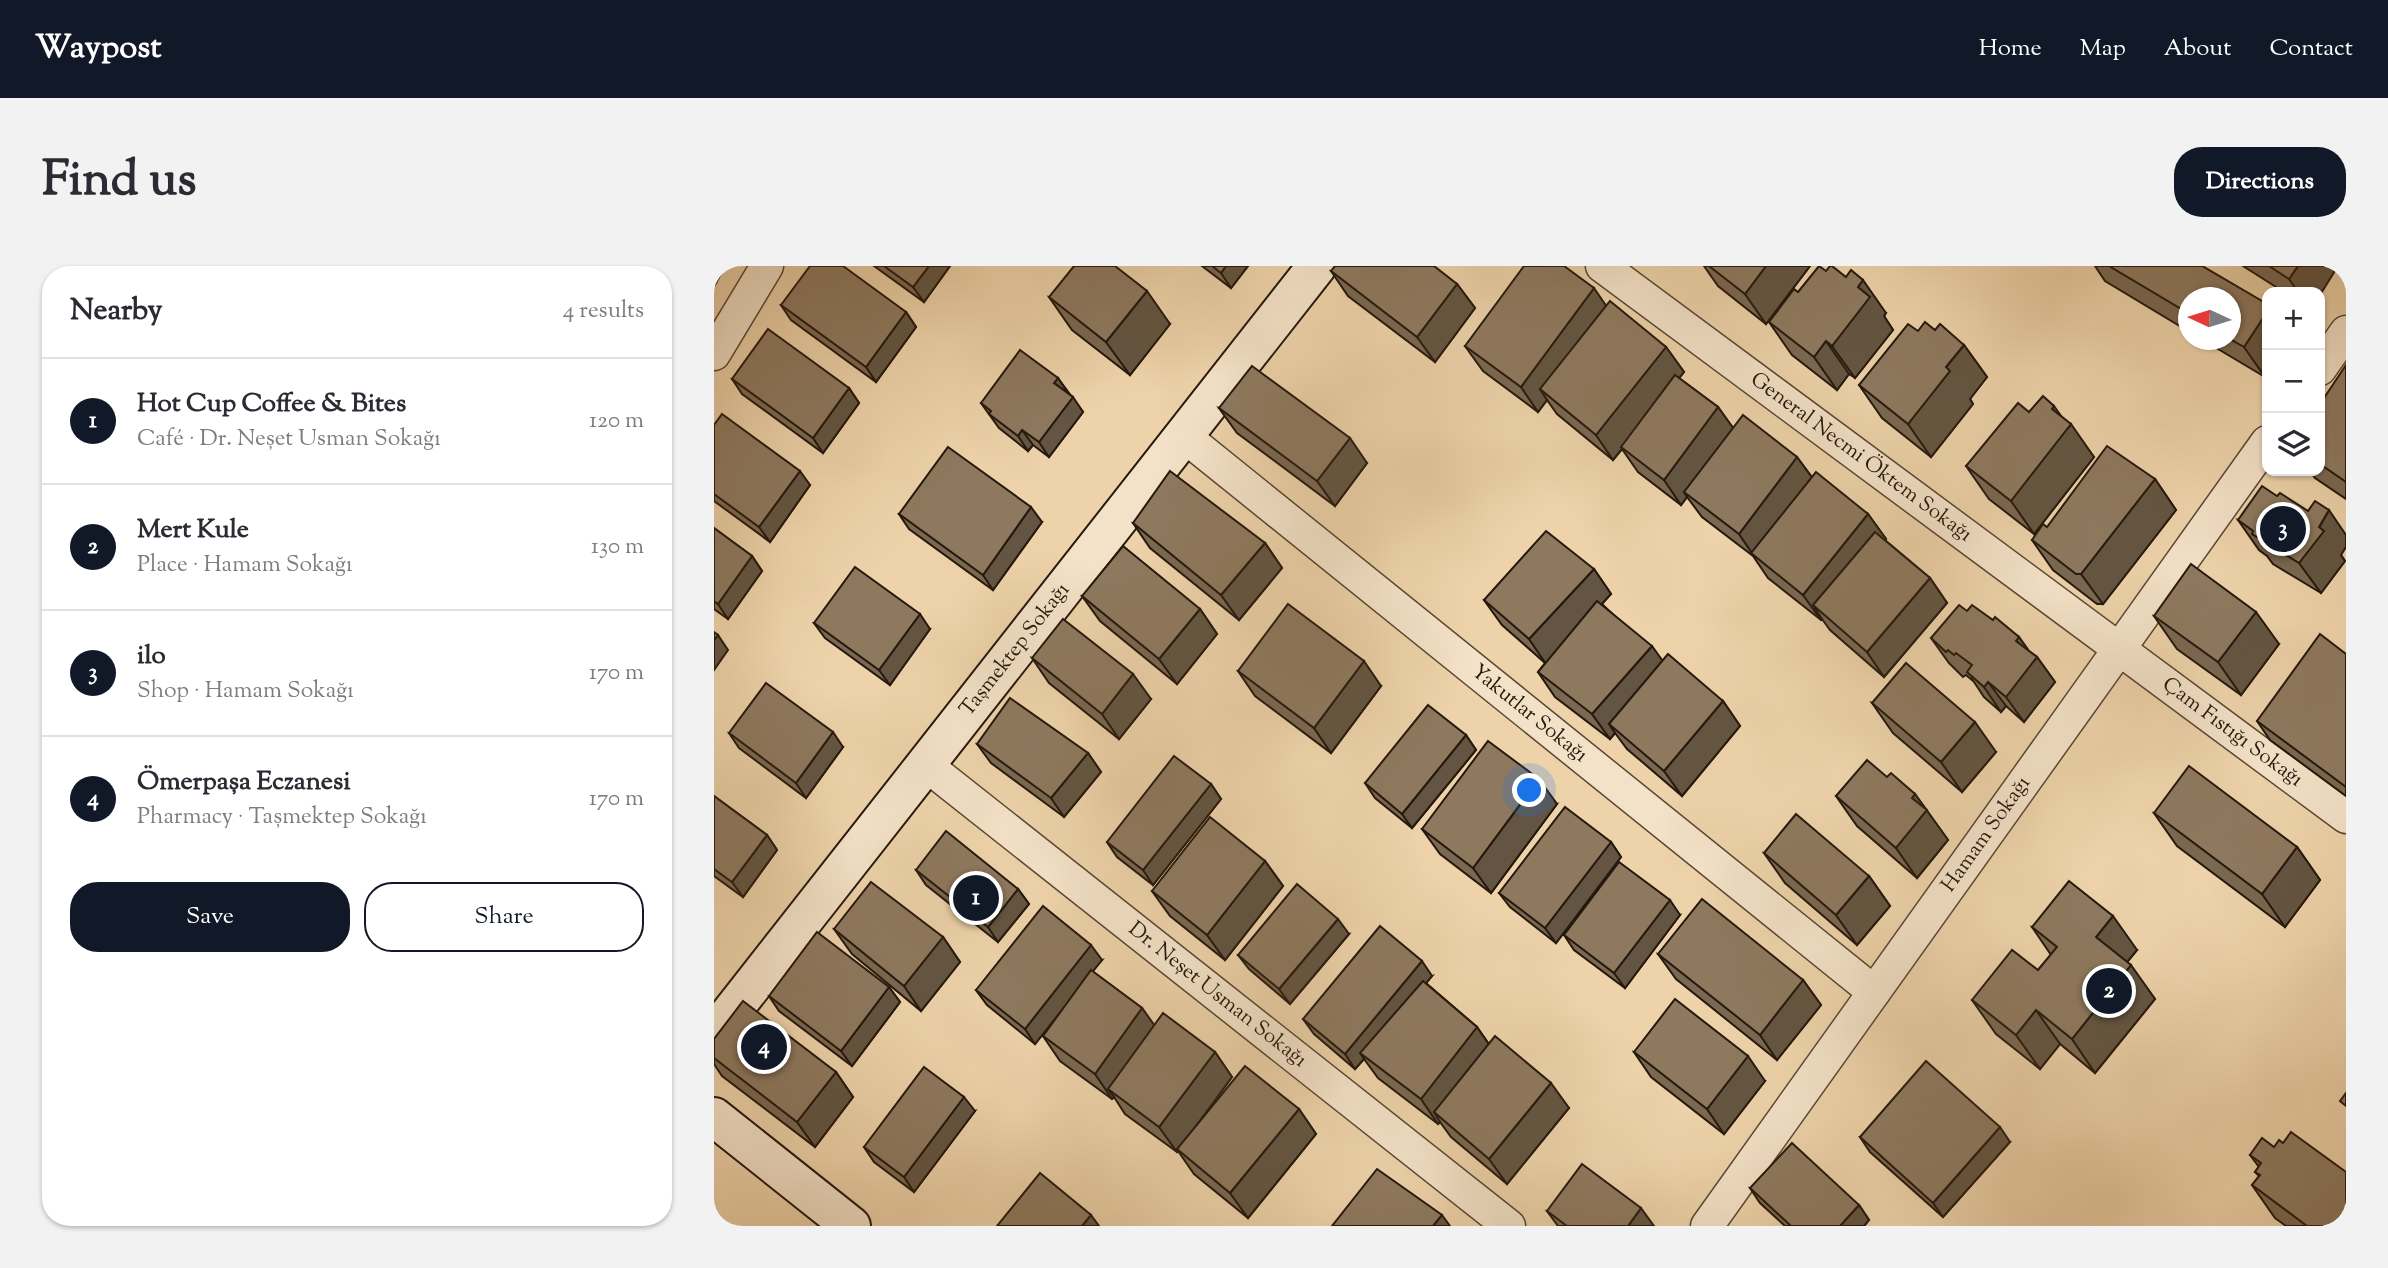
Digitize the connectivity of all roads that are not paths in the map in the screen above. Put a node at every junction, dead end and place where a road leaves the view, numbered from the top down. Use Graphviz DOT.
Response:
graph roads {
  1 [pos="767,266"];
  2 [pos="1317,266"];
  3 [pos="1602,266"];
  4 [pos="2346,332"];
  5 [pos="714,354"];
  6 [pos="2325,362"];
  7 [pos="1184,436"];
  8 [pos="2262,449"];
  9 [pos="2119,649"];
  10 [pos="926,765"];
  11 [pos="2346,817"];
  12 [pos="1874,992"];
  13 [pos="714,1034"];
  14 [pos="714,1116"];
  15 [pos="851,1226"];
  16 [pos="1509,1226"];
  17 [pos="1707,1226"];
  1 -- 5 [label="street"];
  2 -- 7 [label="street, Taşmektep Sokağı"];
  3 -- 9 [label="street, General Necmi Öktem Sokağı"];
  4 -- 6 [label="street"];
  7 -- 10 [label="street, Taşmektep Sokağı"];
  7 -- 12 [label="street, Yakutlar Sokağı"];
  8 -- 9 [label="street, Hamam Sokağı"];
  9 -- 11 [label="street, Çam Fıstığı Sokağı"];
  9 -- 12 [label="street, Hamam Sokağı"];
  10 -- 13 [label="street, Taşmektep Sokağı"];
  10 -- 16 [label="street, Dr. Neşet Usman Sokağı"];
  12 -- 17 [label="street, Hamam Sokağı"];
  14 -- 15 [label="street"];
}
